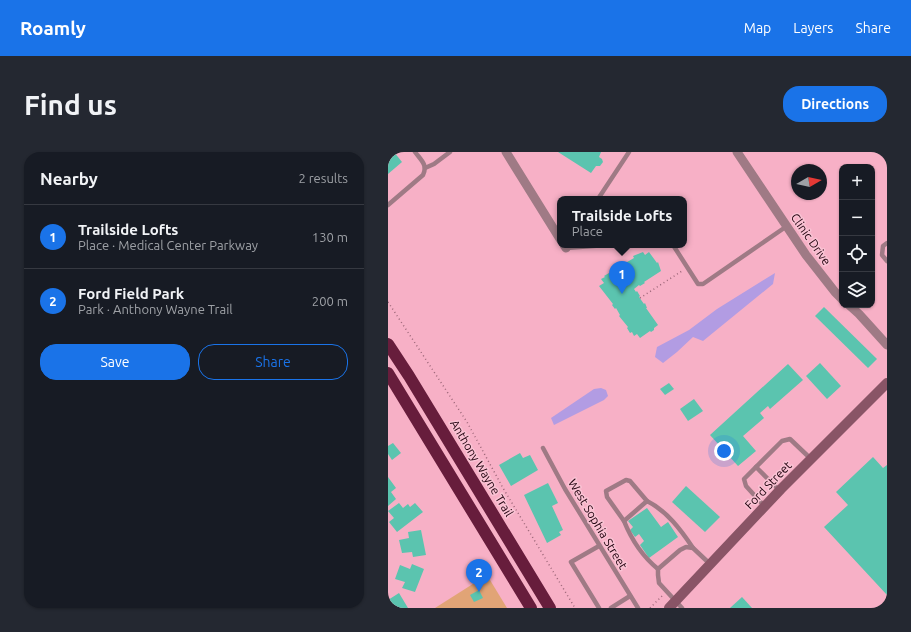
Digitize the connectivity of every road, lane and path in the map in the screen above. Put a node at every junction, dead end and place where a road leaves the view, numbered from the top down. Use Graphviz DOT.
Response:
graph roads {
  1 [pos="415,152"];
  2 [pos="450,152"];
  3 [pos="506,152"];
  4 [pos="629,152"];
  5 [pos="737,152"];
  6 [pos="425,168"];
  7 [pos="600,196"];
  8 [pos="388,206"];
  9 [pos="787,226"];
  10 [pos="556,228"];
  11 [pos="887,243"];
  12 [pos="675,248"];
  13 [pos="887,261"];
  14 [pos="687,268"];
  15 [pos="839,296"];
  16 [pos="640,298"];
  17 [pos="388,302"];
  18 [pos="852,308"];
  19 [pos="388,344"];
  20 [pos="887,345"];
  21 [pos="388,373"];
  22 [pos="887,383"];
  23 [pos="543,448"];
  24 [pos="811,459"];
  25 [pos="756,467"];
  26 [pos="780,491"];
  27 [pos="648,501"];
  28 [pos="765,507"];
  29 [pos="624,521"];
  30 [pos="599,546"];
  31 [pos="693,548"];
  32 [pos="710,565"];
  33 [pos="658,569"];
  34 [pos="666,591"];
  35 [pos="630,596"];
  36 [pos="676,606"];
  37 [pos="531,608"];
  38 [pos="550,608"];
  39 [pos="575,608"];
  40 [pos="599,608"];
  41 [pos="611,608"];
  42 [pos="638,608"];
  43 [pos="650,608"];
  1 -- 6 [label="lane"];
  2 -- 6 [label="lane"];
  3 -- 10 [label="street"];
  4 -- 7 [label="lane"];
  5 -- 9 [label="street, Clinic Drive"];
  6 -- 8 [label="lane"];
  9 -- 14 [label="lane"];
  9 -- 15 [label="street, Clinic Drive"];
  11 -- 13 [label="lane"];
  12 -- 14 [label="lane"];
  14 -- 16 [label="path"];
  17 -- 39 [label="path"];
  18 -- 20 [label="street"];
  19 -- 38 [label="highway, Anthony Wayne Trail"];
  21 -- 37 [label="highway"];
  22 -- 24 [label="main road, Ford Street"];
  23 -- 30 [label="lane, West Sophia Street"];
  24 -- 25 [label="lane"];
  24 -- 26 [label="main road, Ford Street"];
  25 -- 26 [label="lane"];
  25 -- 28 [label="lane"];
  26 -- 28 [label="main road, Ford Street"];
  27 -- 29 [label="lane"];
  27 -- 29 [label="lane"];
  27 -- 31 [label="lane"];
  28 -- 32 [label="main road, Ford Street"];
  29 -- 33 [label="lane"];
  30 -- 35 [label="lane, West Sophia Street"];
  30 -- 40 [label="lane"];
  31 -- 32 [label="lane"];
  31 -- 33 [label="lane"];
  32 -- 36 [label="main road, Ford Street"];
  33 -- 34 [label="lane"];
  34 -- 36 [label="lane"];
  34 -- 43 [label="path"];
  35 -- 41 [label="lane"];
  35 -- 42 [label="lane, West Sophia Street"];
}
